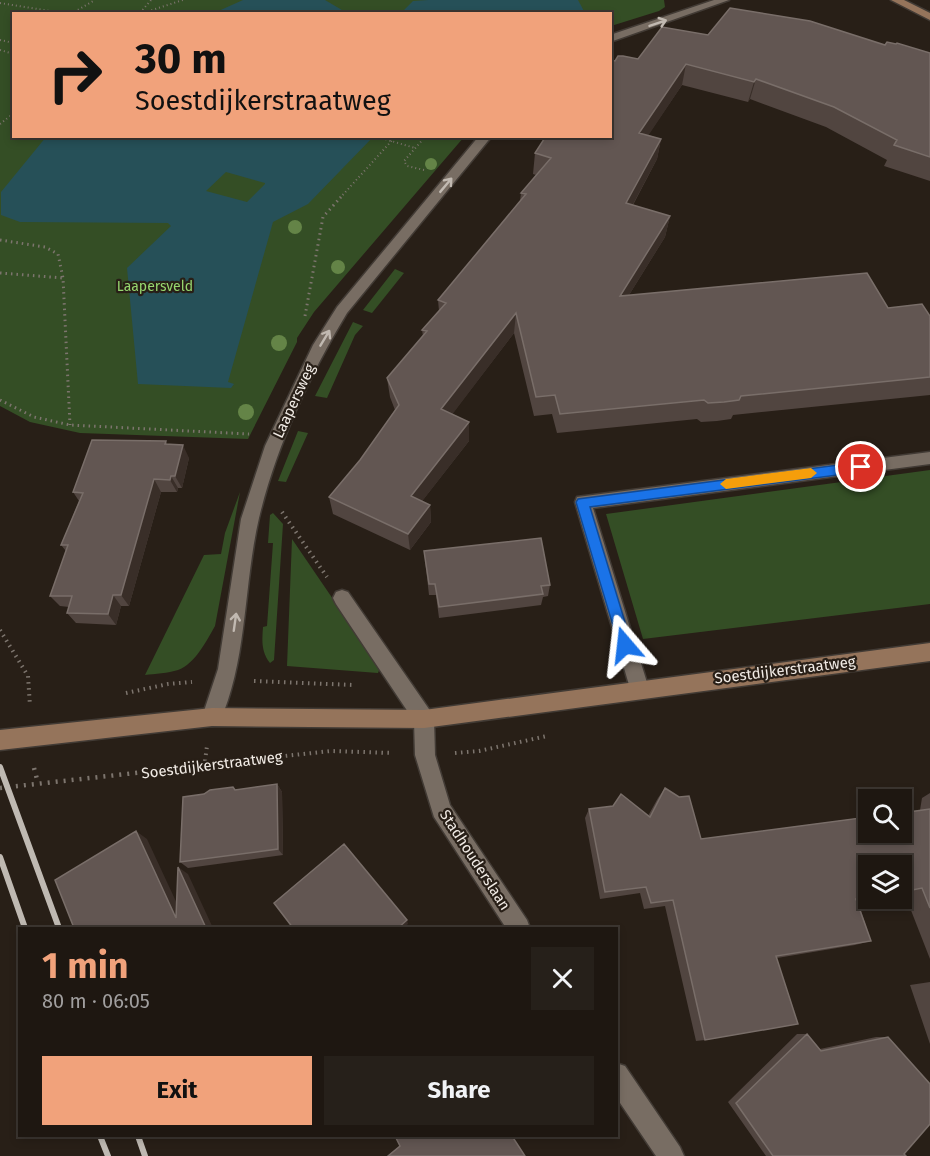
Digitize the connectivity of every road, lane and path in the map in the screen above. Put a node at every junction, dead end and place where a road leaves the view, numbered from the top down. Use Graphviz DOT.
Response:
graph roads {
  1 [pos="95,0"];
  2 [pos="151,0"];
  3 [pos="183,0"];
  4 [pos="693,0"];
  5 [pos="724,0"];
  6 [pos="896,0"];
  7 [pos="0,3"];
  8 [pos="706,7"];
  9 [pos="57,12"];
  10 [pos="74,12"];
  11 [pos="142,12"];
  12 [pos="146,12"];
  13 [pos="930,17"];
  14 [pos="612,38"];
  15 [pos="380,138"];
  16 [pos="394,138"];
  17 [pos="424,138"];
  18 [pos="484,138"];
  19 [pos="391,142"];
  20 [pos="414,148"];
  21 [pos="426,171"];
  22 [pos="0,240"];
  23 [pos="0,273"];
  24 [pos="63,278"];
  25 [pos="304,320"];
  26 [pos="0,400"];
  27 [pos="70,425"];
  28 [pos="257,435"];
  29 [pos="930,458"];
  30 [pos="261,481"];
  31 [pos="342,598"];
  32 [pos="0,630"];
  33 [pos="930,652"];
  34 [pos="225,679"];
  35 [pos="404,687"];
  36 [pos="639,689"];
  37 [pos="29,694"];
  38 [pos="212,717"];
  39 [pos="424,719"];
  40 [pos="0,740"];
  41 [pos="479,751"];
  42 [pos="461,752"];
  43 [pos="425,755"];
  44 [pos="0,788"];
  45 [pos="518,927"];
  46 [pos="618,1078"];
  47 [pos="671,1156"];
  1 -- 10 [label="path"];
  2 -- 11 [label="path"];
  3 -- 12 [label="path"];
  4 -- 8 [label="street"];
  5 -- 8 [label="street"];
  6 -- 13 [label="main road"];
  7 -- 9 [label="path"];
  14 -- 8 [label="street, one-way"];
  15 -- 19 [label="path"];
  16 -- 19 [label="path"];
  17 -- 20 [label="path"];
  30 -- 18 [label="street, Laapersweg, one-way"];
  19 -- 20 [label="path"];
  19 -- 25 [label="path"];
  20 -- 21 [label="path"];
  22 -- 24 [label="path"];
  23 -- 24 [label="path"];
  24 -- 27 [label="path"];
  26 -- 27 [label="path"];
  27 -- 28 [label="path"];
  29 -- 36 [label="street"];
  30 -- 31 [label="path"];
  34 -- 30 [label="street, Laapersweg, one-way"];
  31 -- 35 [label="street"];
  32 -- 37 [label="path"];
  33 -- 36 [label="main road, Soestdijkerstraatweg"];
  34 -- 35 [label="path"];
  34 -- 38 [label="street, Laapersweg"];
  35 -- 39 [label="street"];
  36 -- 39 [label="main road, Soestdijkerstraatweg"];
  38 -- 39 [label="main road, Soestdijkerstraatweg"];
  38 -- 40 [label="main road, Soestdijkerstraatweg"];
  39 -- 43 [label="street, Stadhouderslaan"];
  41 -- 42 [label="path"];
  43 -- 44 [label="path, Soestdijkerstraatweg"];
  43 -- 45 [label="street, Stadhouderslaan"];
  46 -- 47 [label="street"];
}
